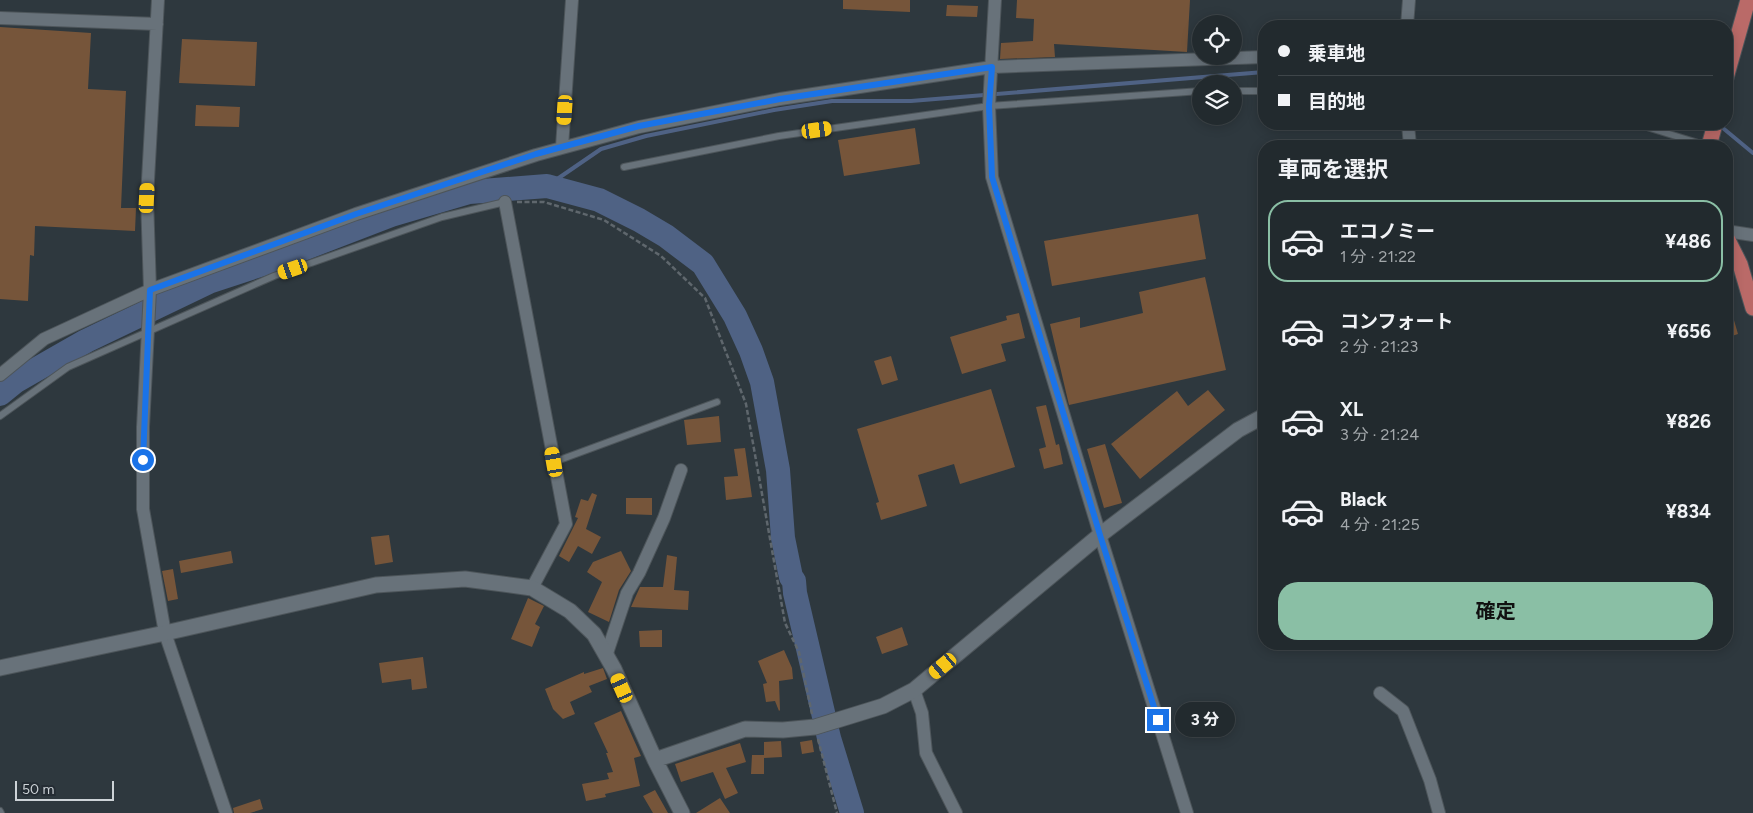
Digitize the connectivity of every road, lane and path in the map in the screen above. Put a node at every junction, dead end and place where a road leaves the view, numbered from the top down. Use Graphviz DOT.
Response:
graph roads {
  1 [pos="158,0"];
  2 [pos="572,0"];
  3 [pos="995,0"];
  4 [pos="1409,0"];
  5 [pos="1748,0"];
  6 [pos="0,18"];
  7 [pos="1407,20"];
  8 [pos="157,24"];
  9 [pos="1733,53"];
  10 [pos="1258,57"];
  11 [pos="991,70"];
  12 [pos="1242,91"];
  13 [pos="1258,91"];
  14 [pos="1192,92"];
  15 [pos="989,106"];
  16 [pos="1657,130"];
  17 [pos="1689,140"];
  18 [pos="562,147"];
  19 [pos="624,167"];
  20 [pos="506,202"];
  21 [pos="1733,232"];
  22 [pos="1753,235"];
  23 [pos="1733,250"];
  24 [pos="150,290"];
  25 [pos="1753,308"];
  26 [pos="148,331"];
  27 [pos="0,375"];
  28 [pos="716,402"];
  29 [pos="0,416"];
  30 [pos="1258,419"];
  31 [pos="554,462"];
  32 [pos="682,470"];
  33 [pos="1100,535"];
  34 [pos="532,588"];
  35 [pos="165,634"];
  36 [pos="606,656"];
  37 [pos="0,668"];
  38 [pos="914,690"];
  39 [pos="1380,694"];
  40 [pos="815,727"];
  41 [pos="655,760"];
  42 [pos="226,813"];
  43 [pos="682,813"];
  44 [pos="837,813"];
  45 [pos="956,813"];
  46 [pos="1187,813"];
  47 [pos="1439,813"];
  1 -- 8 [label="street"];
  2 -- 18 [label="street"];
  3 -- 11 [label="street"];
  4 -- 7 [label="street"];
  5 -- 9 [label="main road"];
  6 -- 8 [label="street"];
  8 -- 24 [label="street"];
  10 -- 11 [label="street"];
  11 -- 15 [label="street"];
  11 -- 18 [label="street"];
  12 -- 13 [label="lane"];
  14 -- 15 [label="lane"];
  15 -- 19 [label="lane"];
  15 -- 33 [label="street"];
  16 -- 17 [label="lane"];
  18 -- 24 [label="street"];
  20 -- 26 [label="lane"];
  20 -- 31 [label="street"];
  20 -- 40 [label="path"];
  21 -- 22 [label="street"];
  23 -- 25 [label="main road"];
  24 -- 26 [label="street"];
  24 -- 27 [label="street"];
  26 -- 29 [label="lane"];
  26 -- 35 [label="street"];
  28 -- 31 [label="lane"];
  30 -- 33 [label="street"];
  31 -- 34 [label="street"];
  32 -- 36 [label="street"];
  33 -- 38 [label="street"];
  33 -- 46 [label="street"];
  34 -- 35 [label="street"];
  34 -- 36 [label="street"];
  35 -- 37 [label="street"];
  35 -- 42 [label="street"];
  36 -- 41 [label="street"];
  38 -- 40 [label="street"];
  38 -- 45 [label="street"];
  39 -- 47 [label="street"];
  40 -- 41 [label="street"];
  40 -- 44 [label="path"];
  41 -- 43 [label="street"];
}
